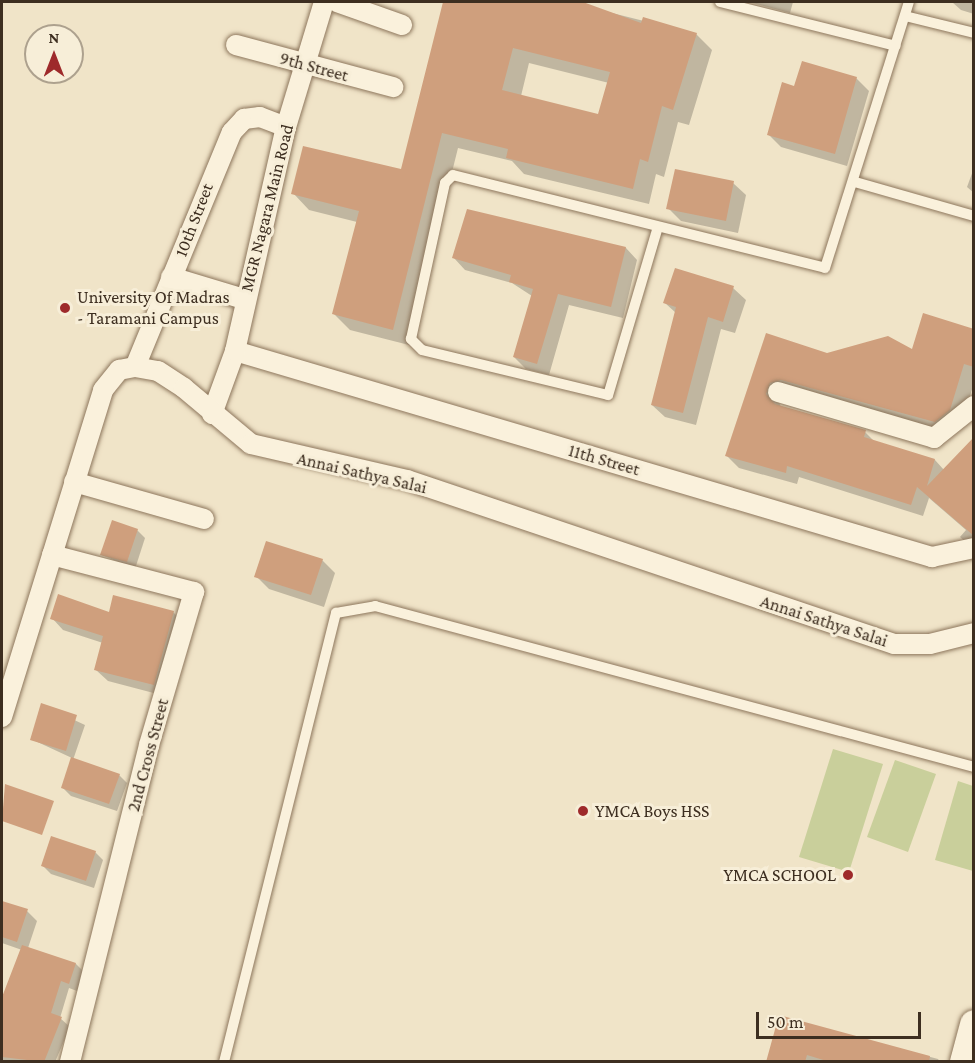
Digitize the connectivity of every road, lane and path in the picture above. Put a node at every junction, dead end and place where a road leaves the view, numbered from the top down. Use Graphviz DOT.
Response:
graph roads {
  1 [pos="324,2"];
  2 [pos="337,2"];
  3 [pos="720,2"];
  4 [pos="909,2"];
  5 [pos="905,16"];
  6 [pos="402,25"];
  7 [pos="974,33"];
  8 [pos="236,45"];
  9 [pos="896,46"];
  10 [pos="305,66"];
  11 [pos="393,87"];
  12 [pos="286,127"];
  13 [pos="855,182"];
  14 [pos="974,216"];
  15 [pos="657,230"];
  16 [pos="171,277"];
  17 [pos="244,299"];
  18 [pos="235,351"];
  19 [pos="135,367"];
  20 [pos="778,393"];
  21 [pos="974,406"];
  22 [pos="212,414"];
  23 [pos="74,482"];
  24 [pos="204,519"];
  25 [pos="974,548"];
  26 [pos="52,555"];
  27 [pos="974,633"];
  28 [pos="2,717"];
  29 [pos="974,767"];
  30 [pos="974,1024"];
  31 [pos="70,1062"];
  32 [pos="224,1062"];
  33 [pos="964,1062"];
  1 -- 10 [label="street, MGR Nagara Main Road"];
  2 -- 6 [label="street"];
  3 -- 9 [label="lane"];
  4 -- 5 [label="lane"];
  5 -- 7 [label="lane"];
  5 -- 9 [label="lane"];
  8 -- 10 [label="street, 9th Street"];
  9 -- 13 [label="lane"];
  10 -- 11 [label="street, 9th Street"];
  10 -- 12 [label="street, MGR Nagara Main Road"];
  12 -- 16 [label="street, 10th Street"];
  12 -- 17 [label="street, MGR Nagara Main Road"];
  13 -- 14 [label="lane"];
  13 -- 15 [label="lane"];
  15 -- 15 [label="lane"];
  16 -- 17 [label="street"];
  16 -- 19 [label="street, 10th Street"];
  17 -- 18 [label="street, MGR Nagara Main Road"];
  18 -- 22 [label="street, MGR Nagara Main Road"];
  18 -- 25 [label="street, 11th Street"];
  19 -- 22 [label="street, Annai Sathya Salai"];
  19 -- 23 [label="street"];
  20 -- 21 [label="street"];
  22 -- 27 [label="street, Annai Sathya Salai"];
  23 -- 24 [label="street"];
  23 -- 26 [label="street"];
  26 -- 28 [label="street"];
  26 -- 31 [label="street, 2nd Cross Street"];
  29 -- 32 [label="lane"];
  30 -- 33 [label="street"];
}
